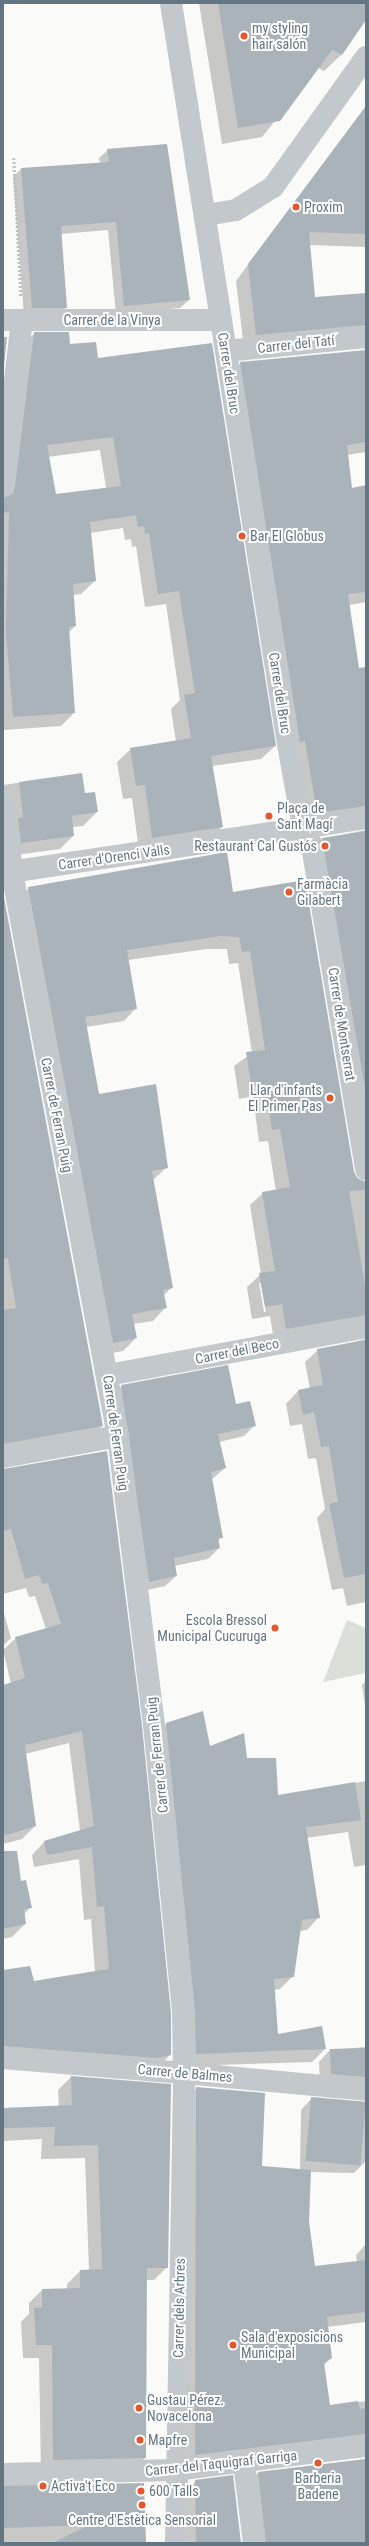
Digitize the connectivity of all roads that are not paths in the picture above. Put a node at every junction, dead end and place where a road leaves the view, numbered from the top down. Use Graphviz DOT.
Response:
graph roads {
  1 [pos="171,3"];
  2 [pos="366,57"];
  3 [pos="207,215"];
  4 [pos="12,320"];
  5 [pos="220,320"];
  6 [pos="366,337"];
  7 [pos="226,351"];
  8 [pos="3,486"];
  9 [pos="3,799"];
  10 [pos="366,818"];
  11 [pos="303,828"];
  12 [pos="8,873"];
  13 [pos="366,1170"];
  14 [pos="366,1327"];
  15 [pos="108,1375"];
  16 [pos="118,1436"];
  17 [pos="3,1457"];
  18 [pos="3,2058"];
  19 [pos="184,2073"];
  20 [pos="366,2090"];
  21 [pos="366,2446"];
  22 [pos="244,2463"];
  23 [pos="175,2470"];
  24 [pos="3,2474"];
  25 [pos="176,2543"];
  26 [pos="254,2543"];
  1 -- 3 [label="street, Carrer del Bruc"];
  2 -- 3 [label="street"];
  3 -- 5 [label="street, Carrer del Bruc"];
  4 -- 5 [label="street, Carrer de la Vinya"];
  4 -- 8 [label="street"];
  5 -- 7 [label="street, Carrer del Bruc"];
  6 -- 7 [label="street, Carrer del Tatí"];
  7 -- 11 [label="street, Carrer del Bruc"];
  9 -- 12 [label="street, Carrer de Ferran Puig"];
  10 -- 11 [label="street"];
  11 -- 12 [label="street, Carrer d'Orenci Valls"];
  11 -- 13 [label="street, Carrer de Montserrat"];
  12 -- 15 [label="street, Carrer de Ferran Puig"];
  14 -- 15 [label="street, Carrer del Beco"];
  15 -- 16 [label="street, Carrer de Ferran Puig"];
  16 -- 17 [label="street"];
  16 -- 19 [label="street, Carrer de Ferran Puig"];
  18 -- 19 [label="street, Carrer de Balmes"];
  19 -- 20 [label="street, Carrer de Balmes"];
  19 -- 23 [label="street, Carrer dels Arbres"];
  21 -- 22 [label="street, Carrer del Taquigraf Garriga"];
  22 -- 23 [label="street, Carrer del Taquigraf Garriga"];
  22 -- 26 [label="street"];
  23 -- 24 [label="street, Carrer del Taquigraf Garriga"];
  23 -- 25 [label="street, Carrer dels Arbres"];
}
